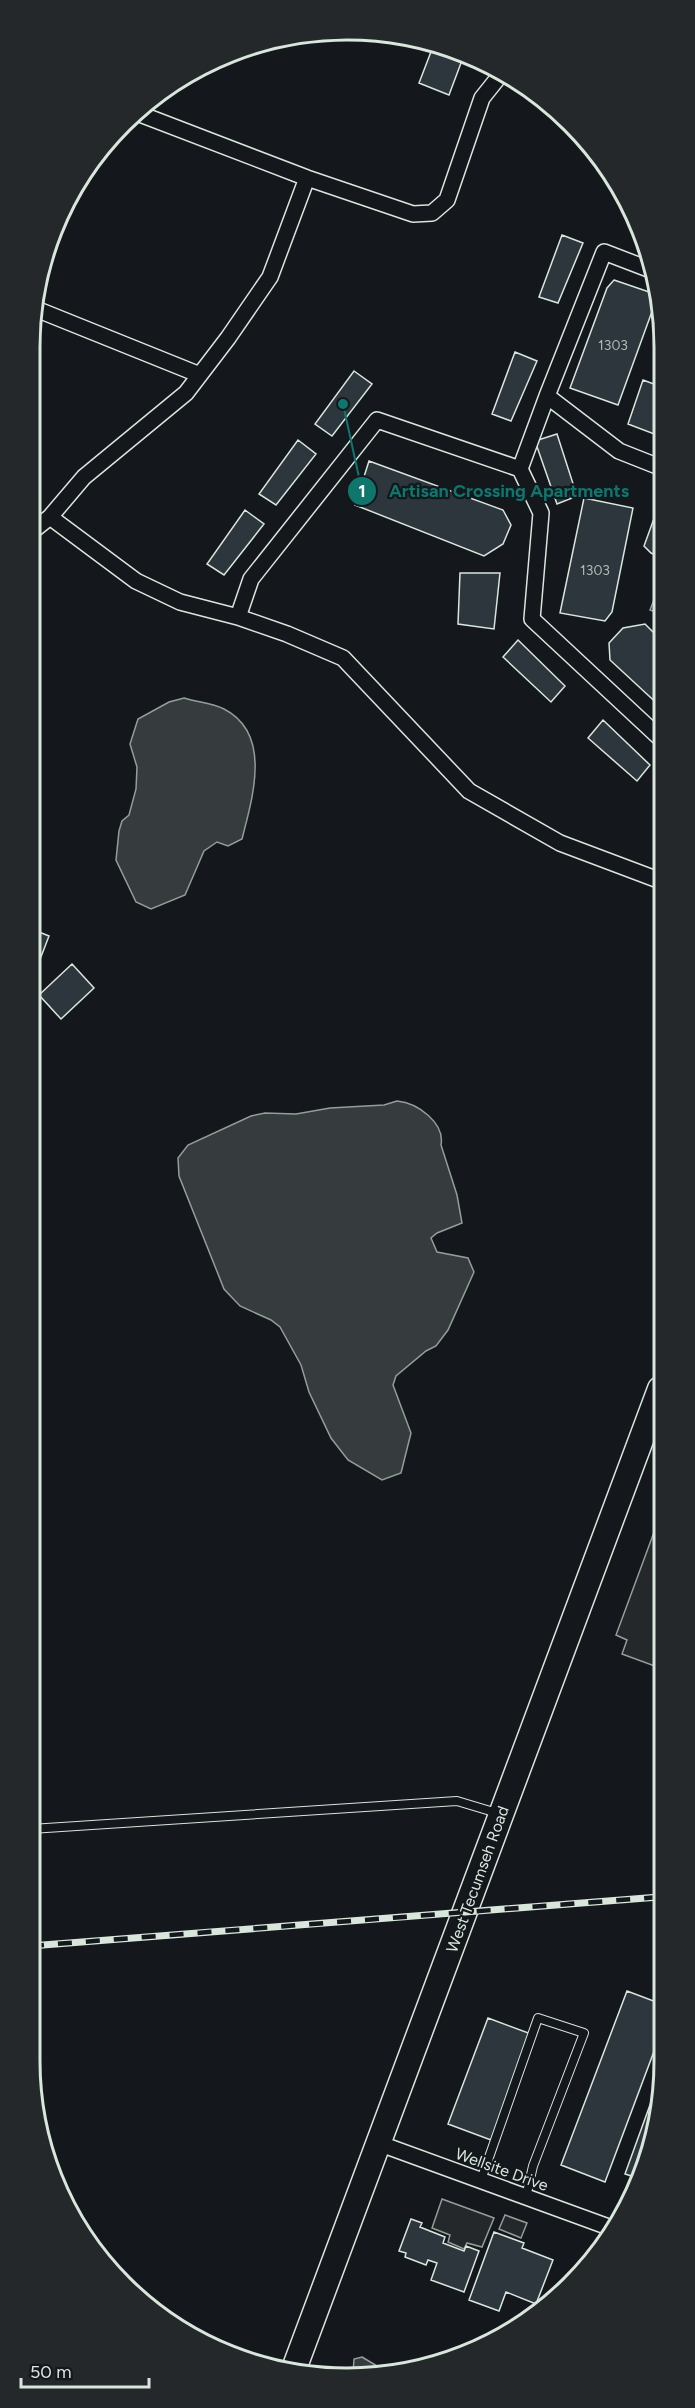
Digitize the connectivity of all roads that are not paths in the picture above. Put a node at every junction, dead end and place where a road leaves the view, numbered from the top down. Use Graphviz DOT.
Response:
graph roads {
  1 [pos="497,80"];
  2 [pos="146,116"];
  3 [pos="307,178"];
  4 [pos="644,267"];
  5 [pos="43,312"];
  6 [pos="200,375"];
  7 [pos="547,396"];
  8 [pos="654,465"];
  9 [pos="520,469"];
  10 [pos="50,517"];
  11 [pos="40,525"];
  12 [pos="238,617"];
  13 [pos="654,733"];
  14 [pos="654,878"];
  15 [pos="654,1405"];
  16 [pos="501,1814"];
  17 [pos="40,1828"];
  18 [pos="378,2143"];
  19 [pos="481,2180"];
  20 [pos="526,2197"];
  21 [pos="606,2226"];
  22 [pos="296,2363"];
  1 -- 3 [label="street"];
  2 -- 3 [label="street"];
  3 -- 6 [label="street"];
  4 -- 7 [label="street"];
  5 -- 6 [label="street"];
  6 -- 10 [label="street"];
  7 -- 8 [label="street"];
  7 -- 9 [label="street"];
  9 -- 12 [label="street"];
  9 -- 13 [label="street"];
  10 -- 11 [label="street"];
  10 -- 12 [label="street"];
  12 -- 14 [label="street"];
  15 -- 16 [label="main road, West Tecumseh Road"];
  16 -- 17 [label="lane"];
  16 -- 18 [label="main road, West Tecumseh Road"];
  18 -- 19 [label="street, Wellsite Drive"];
  18 -- 22 [label="main road, West Tecumseh Road"];
  19 -- 20 [label="street, Wellsite Drive"];
  19 -- 20 [label="lane"];
  20 -- 21 [label="street, Wellsite Drive"];
}
